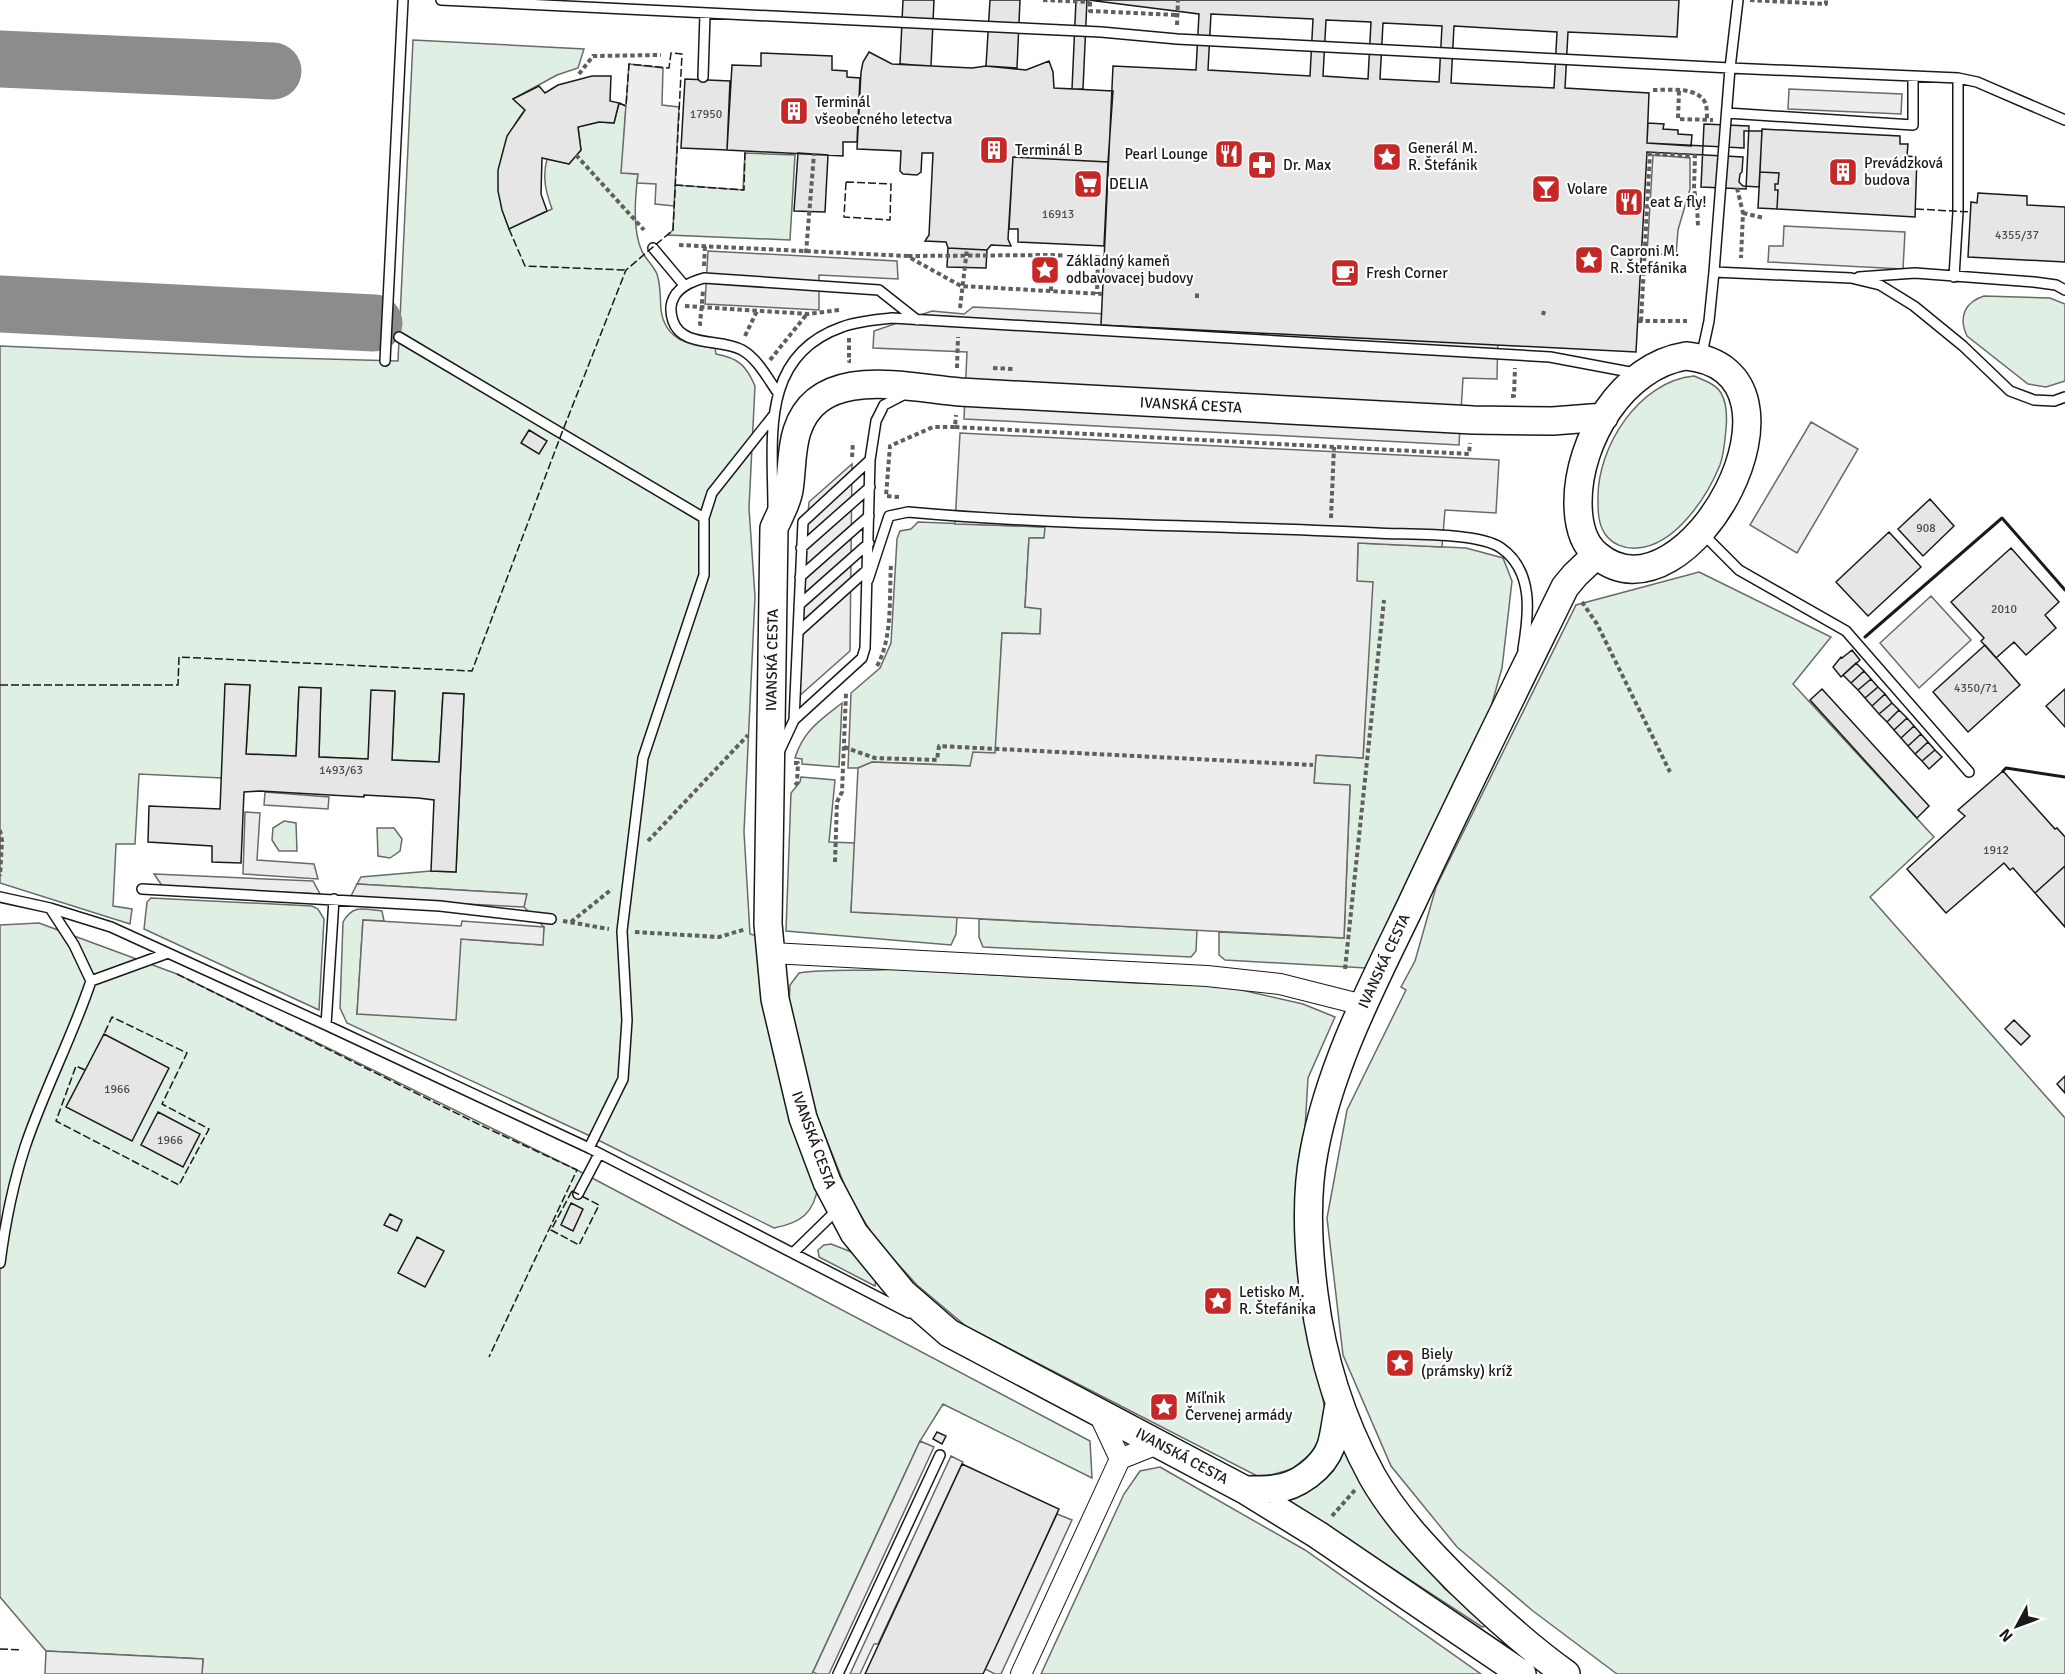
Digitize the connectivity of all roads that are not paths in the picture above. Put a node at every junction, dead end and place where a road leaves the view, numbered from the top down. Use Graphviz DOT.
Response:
graph roads {
  1 [pos="403,0"];
  2 [pos="441,0"];
  3 [pos="1738,0"];
  4 [pos="705,14"];
  5 [pos="1730,68"];
  6 [pos="703,76"];
  7 [pos="1913,76"];
  8 [pos="1958,78"];
  9 [pos="1726,116"];
  10 [pos="2065,120"];
  11 [pos="653,248"];
  12 [pos="1714,272"];
  13 [pos="1954,277"];
  14 [pos="1851,278"];
  15 [pos="684,285"];
  16 [pos="2065,290"];
  17 [pos="918,320"];
  18 [pos="399,337"];
  19 [pos="1701,358"];
  20 [pos="385,361"];
  21 [pos="1644,374"];
  22 [pos="916,388"];
  23 [pos="778,393"];
  24 [pos="2065,398"];
  25 [pos="773,416"];
  26 [pos="1604,417"];
  27 [pos="870,460"];
  28 [pos="870,487"];
  29 [pos="869,516"];
  30 [pos="704,518"];
  31 [pos="774,528"];
  32 [pos="1701,532"];
  33 [pos="869,543"];
  34 [pos="801,548"];
  35 [pos="1596,555"];
  36 [pos="868,569"];
  37 [pos="800,577"];
  38 [pos="868,580"];
  39 [pos="799,605"];
  40 [pos="798,632"];
  41 [pos="1517,686"];
  42 [pos="794,720"];
  43 [pos="1970,772"];
  44 [pos="771,773"];
  45 [pos="142,889"];
  46 [pos="0,897"];
  47 [pos="334,899"];
  48 [pos="50,908"];
  49 [pos="551,919"];
  50 [pos="168,953"];
  51 [pos="771,953"];
  52 [pos="91,981"];
  53 [pos="1363,1005"];
  54 [pos="326,1025"];
  55 [pos="589,1148"];
  56 [pos="599,1154"];
  57 [pos="578,1194"];
  58 [pos="840,1208"];
  59 [pos="793,1253"];
  60 [pos="0,1263"];
  61 [pos="949,1333"];
  62 [pos="1339,1405"];
  63 [pos="1098,1412"];
  64 [pos="1160,1443"];
  65 [pos="940,1455"];
  66 [pos="1120,1459"];
  67 [pos="1245,1490"];
  68 [pos="838,1674"];
  69 [pos="1021,1674"];
  70 [pos="1522,1674"];
  71 [pos="1566,1674"];
  1 -- 20 [label="lane"];
  2 -- 4 [label="lane"];
  3 -- 5 [label="lane"];
  4 -- 5 [label="lane"];
  4 -- 6 [label="lane"];
  5 -- 7 [label="lane"];
  5 -- 9 [label="lane"];
  7 -- 8 [label="lane"];
  7 -- 9 [label="lane"];
  8 -- 10 [label="lane"];
  8 -- 13 [label="lane"];
  9 -- 12 [label="lane"];
  11 -- 15 [label="lane"];
  12 -- 14 [label="lane"];
  12 -- 19 [label="lane"];
  13 -- 14 [label="lane"];
  13 -- 16 [label="lane"];
  14 -- 24 [label="lane"];
  15 -- 17 [label="lane"];
  15 -- 23 [label="lane"];
  17 -- 21 [label="lane"];
  17 -- 23 [label="lane"];
  18 -- 30 [label="lane"];
  19 -- 21 [label="street"];
  19 -- 32 [label="street"];
  21 -- 26 [label="street"];
  22 -- 26 [label="street, IVANSKÁ CESTA"];
  22 -- 27 [label="lane"];
  22 -- 31 [label="street, IVANSKÁ CESTA"];
  23 -- 25 [label="lane"];
  25 -- 30 [label="lane"];
  25 -- 31 [label="lane"];
  26 -- 35 [label="street"];
  27 -- 28 [label="lane"];
  27 -- 34 [label="lane"];
  28 -- 29 [label="lane"];
  28 -- 34 [label="lane"];
  29 -- 33 [label="lane"];
  29 -- 37 [label="lane"];
  30 -- 55 [label="lane"];
  31 -- 44 [label="street, IVANSKÁ CESTA"];
  32 -- 35 [label="street"];
  32 -- 43 [label="lane"];
  33 -- 36 [label="lane"];
  33 -- 39 [label="lane"];
  34 -- 37 [label="lane"];
  35 -- 41 [label="street, IVANSKÁ CESTA"];
  36 -- 38 [label="lane"];
  36 -- 40 [label="lane"];
  37 -- 39 [label="lane"];
  38 -- 41 [label="lane"];
  38 -- 42 [label="lane"];
  39 -- 40 [label="lane"];
  40 -- 42 [label="lane"];
  41 -- 53 [label="street, IVANSKÁ CESTA"];
  42 -- 44 [label="lane"];
  44 -- 51 [label="street, IVANSKÁ CESTA"];
  45 -- 47 [label="lane"];
  46 -- 48 [label="lane"];
  47 -- 49 [label="lane"];
  47 -- 54 [label="lane"];
  48 -- 50 [label="lane"];
  48 -- 52 [label="lane"];
  50 -- 52 [label="lane"];
  50 -- 54 [label="lane"];
  51 -- 53 [label="street"];
  51 -- 58 [label="street, IVANSKÁ CESTA"];
  52 -- 60 [label="lane"];
  53 -- 62 [label="street, IVANSKÁ CESTA"];
  54 -- 55 [label="lane"];
  55 -- 56 [label="lane"];
  56 -- 57 [label="lane"];
  56 -- 59 [label="lane"];
  58 -- 59 [label="lane"];
  58 -- 61 [label="street, IVANSKÁ CESTA"];
  59 -- 61 [label="lane"];
  61 -- 63 [label="street, IVANSKÁ CESTA"];
  62 -- 67 [label="street, IVANSKÁ CESTA"];
  62 -- 71 [label="street, IVANSKÁ CESTA"];
  63 -- 64 [label="street, IVANSKÁ CESTA"];
  63 -- 66 [label="street"];
  64 -- 66 [label="street"];
  64 -- 67 [label="street, IVANSKÁ CESTA"];
  65 -- 68 [label="lane"];
  66 -- 69 [label="street"];
  67 -- 70 [label="street, IVANSKÁ CESTA"];
}
